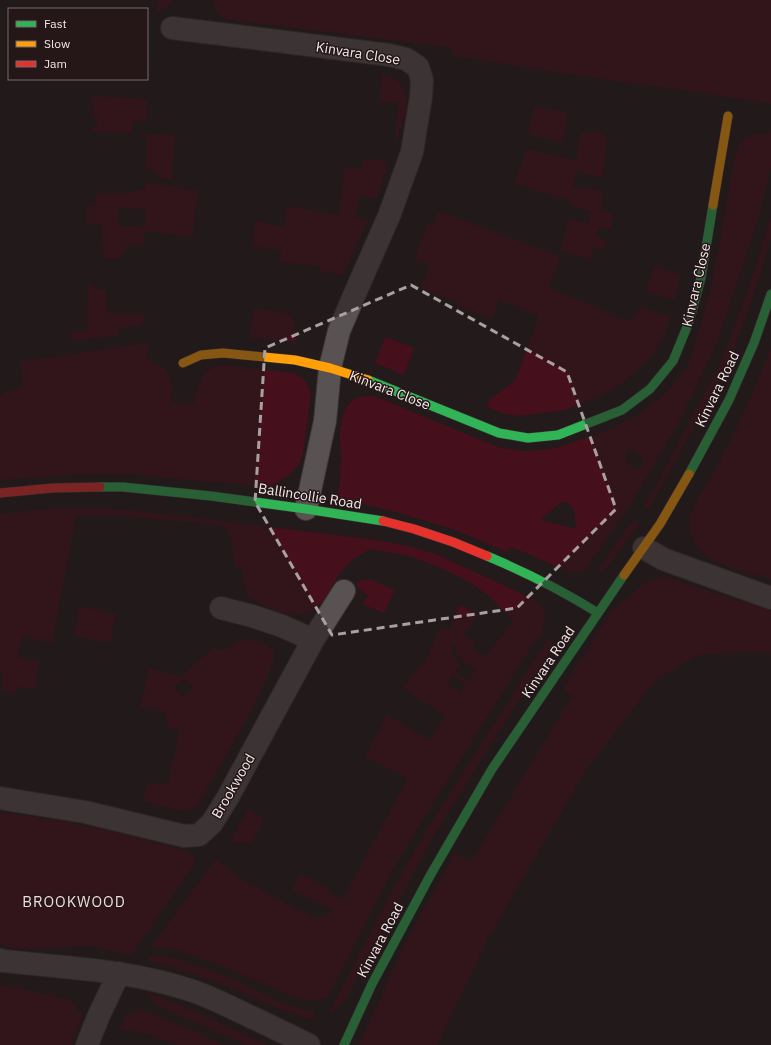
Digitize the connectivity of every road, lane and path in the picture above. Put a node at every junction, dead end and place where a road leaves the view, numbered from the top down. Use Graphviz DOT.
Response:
graph roads {
  1 [pos="172,28"];
  2 [pos="728,116"];
  3 [pos="771,294"];
  4 [pos="184,363"];
  5 [pos="330,368"];
  6 [pos="0,493"];
  7 [pos="306,509"];
  8 [pos="644,548"];
  9 [pos="344,591"];
  10 [pos="771,598"];
  11 [pos="221,608"];
  12 [pos="598,613"];
  13 [pos="313,640"];
  14 [pos="0,798"];
  15 [pos="0,960"];
  16 [pos="119,973"];
  17 [pos="87,1045"];
  18 [pos="309,1045"];
  19 [pos="344,1045"];
  1 -- 5 [label="street, Kinvara Close"];
  2 -- 5 [label="street, Kinvara Close"];
  3 -- 8 [label="street, Kinvara Road"];
  4 -- 5 [label="street, Kinvara Close"];
  5 -- 7 [label="street, Kinvara Close"];
  6 -- 7 [label="street, Ballincollie Road"];
  7 -- 12 [label="street, Ballincollie Road"];
  8 -- 10 [label="street"];
  8 -- 12 [label="street, Kinvara Road"];
  9 -- 13 [label="street, Brookwood"];
  11 -- 13 [label="street"];
  12 -- 19 [label="street, Kinvara Road"];
  13 -- 14 [label="street, Brookwood"];
  15 -- 16 [label="street"];
  16 -- 17 [label="street"];
  16 -- 18 [label="street"];
}
